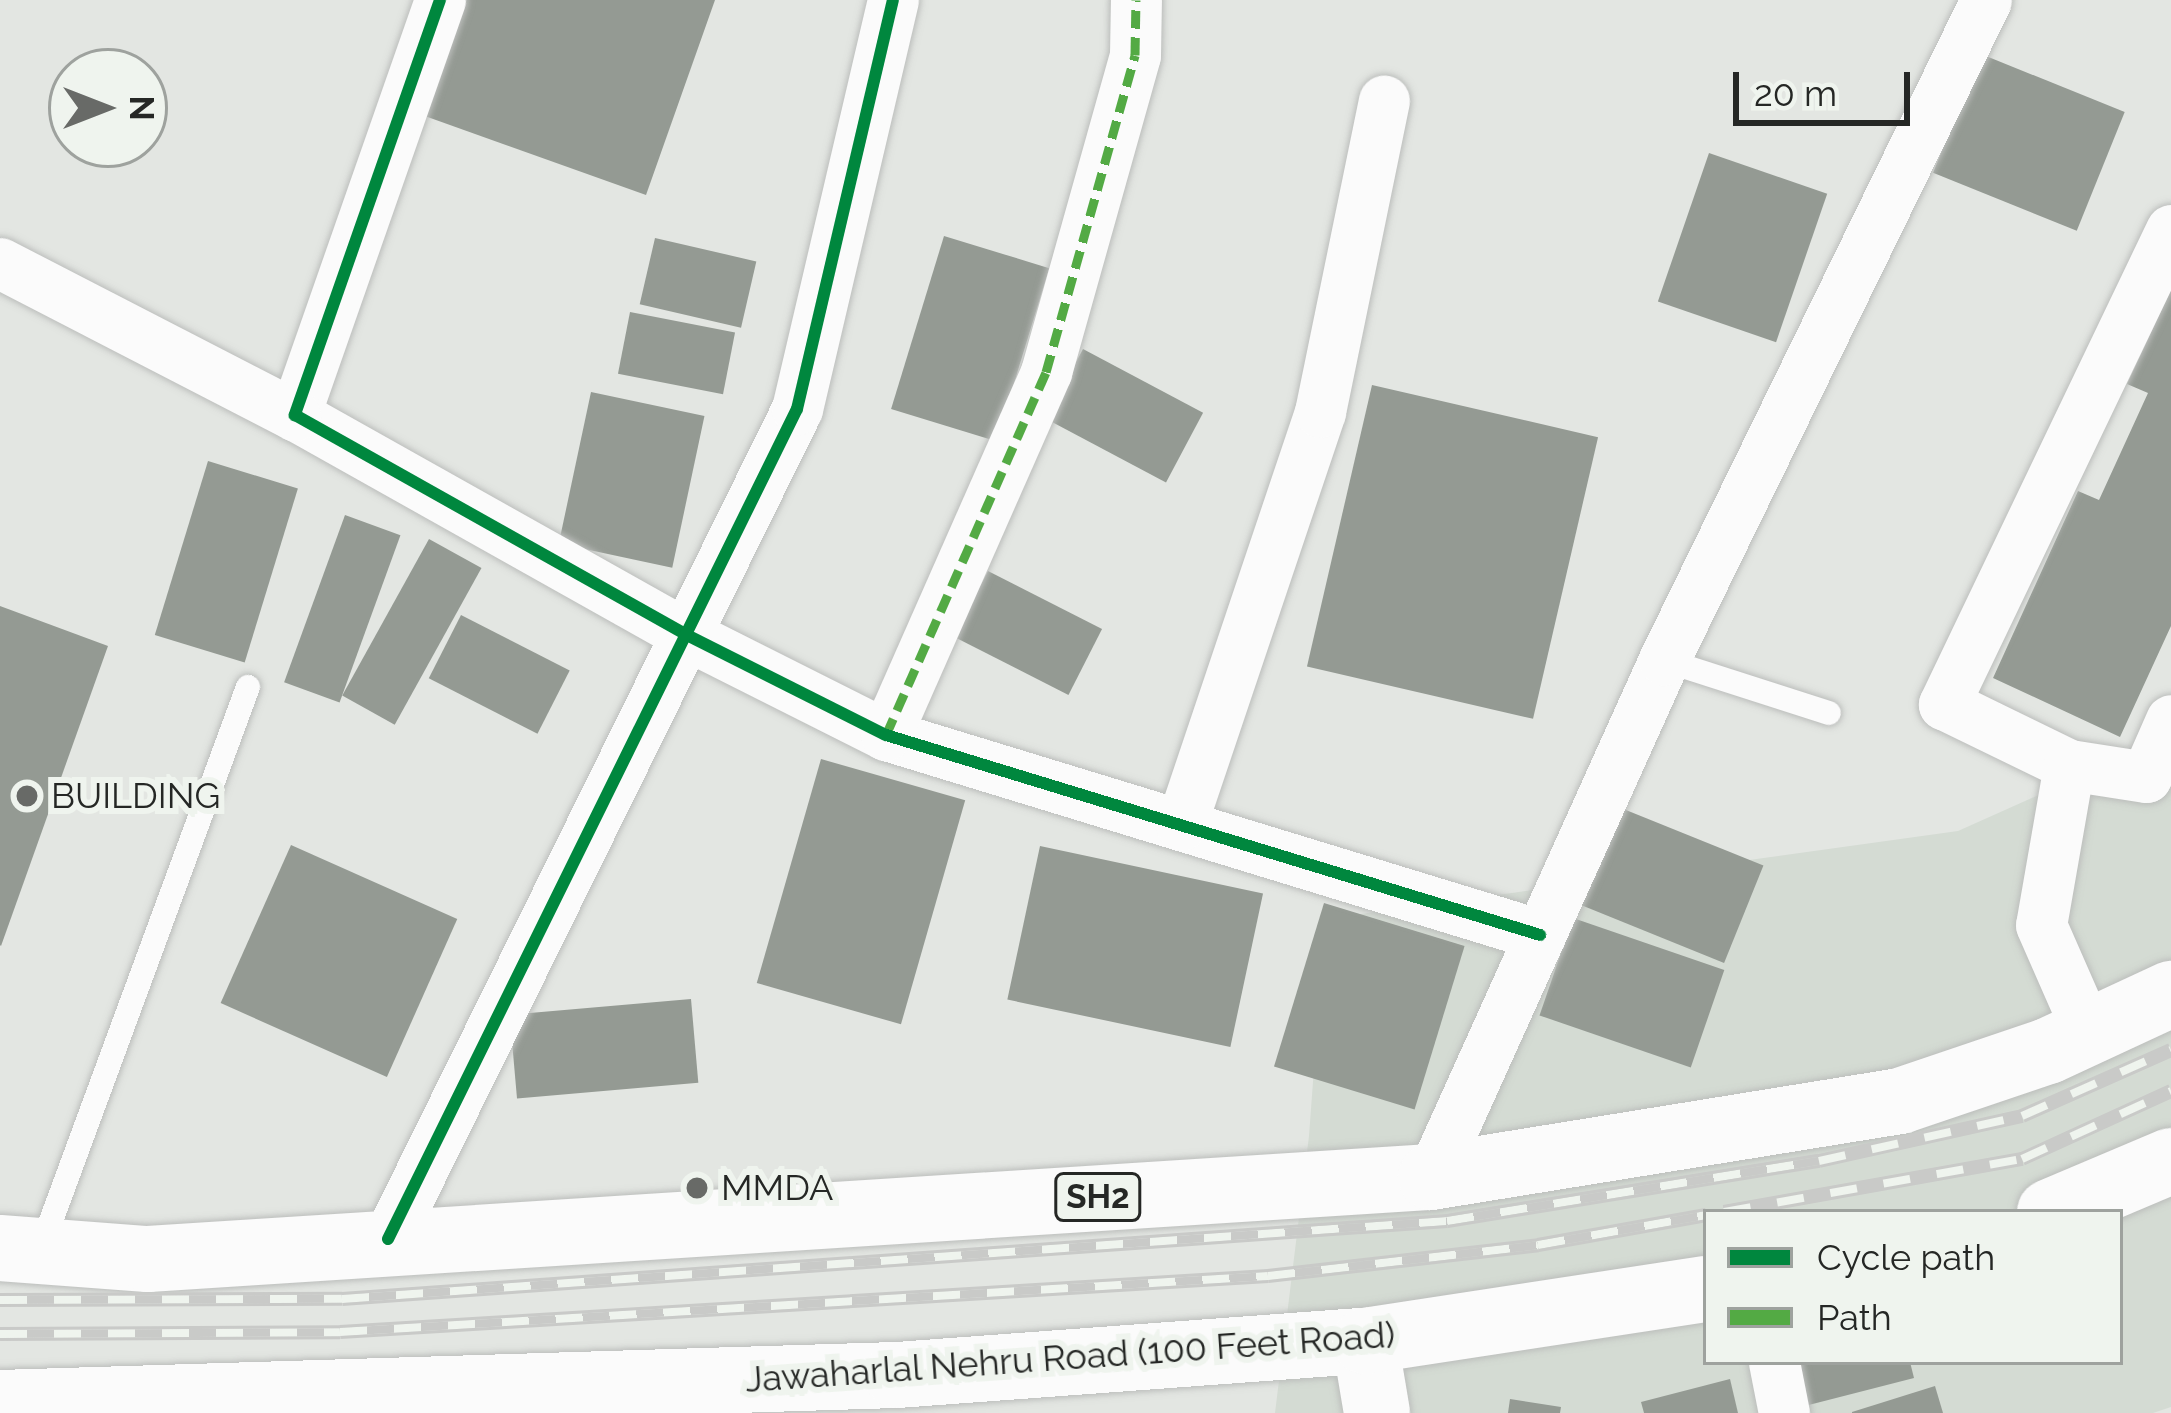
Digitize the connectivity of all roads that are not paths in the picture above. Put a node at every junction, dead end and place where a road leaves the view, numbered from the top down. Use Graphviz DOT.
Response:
graph roads {
  1 [pos="440,0"];
  2 [pos="892,0"];
  3 [pos="1136,0"];
  4 [pos="1986,0"];
  5 [pos="1384,101"];
  6 [pos="2171,230"];
  7 [pos="0,262"];
  8 [pos="296,415"];
  9 [pos="685,634"];
  10 [pos="1664,660"];
  11 [pos="248,687"];
  12 [pos="1829,713"];
  13 [pos="2171,720"];
  14 [pos="886,734"];
  15 [pos="2069,765"];
  16 [pos="1181,825"];
  17 [pos="1540,935"];
  18 [pos="2171,994"];
  19 [pos="2088,1032"];
  20 [pos="2167,1165"];
  21 [pos="1432,1177"];
  22 [pos="2057,1209"];
  23 [pos="388,1239"];
  24 [pos="20,1249"];
  25 [pos="1703,1289"];
  26 [pos="1364,1341"];
  27 [pos="1775,1365"];
  28 [pos="890,1394"];
  29 [pos="688,1398"];
  30 [pos="0,1403"];
  31 [pos="130,1408"];
  32 [pos="1377,1413"];
  33 [pos="1784,1413"];
  1 -- 8 [label="street"];
  2 -- 9 [label="street"];
  3 -- 14 [label="street"];
  4 -- 10 [label="street"];
  5 -- 16 [label="street"];
  6 -- 15 [label="street"];
  7 -- 8 [label="street"];
  8 -- 9 [label="street"];
  9 -- 14 [label="street"];
  9 -- 23 [label="street"];
  10 -- 12 [label="lane"];
  10 -- 17 [label="street"];
  11 -- 24 [label="lane"];
  13 -- 15 [label="street"];
  14 -- 16 [label="street"];
  15 -- 19 [label="street"];
  16 -- 17 [label="street"];
  17 -- 21 [label="street"];
  18 -- 19 [label="main road, SH2"];
  19 -- 21 [label="main road, SH2"];
  20 -- 22 [label="main road"];
  21 -- 23 [label="main road, SH2"];
  23 -- 24 [label="main road, SH2"];
  25 -- 26 [label="main road, Jawaharlal Nehru Road (100 Feet Road)"];
  26 -- 28 [label="main road, Jawaharlal Nehru Road (100 Feet Road)"];
  26 -- 32 [label="main road"];
  27 -- 33 [label="street"];
  28 -- 29 [label="main road, Jawaharlal Nehru Road (100 Feet Road)"];
  29 -- 31 [label="main road, Jawaharlal Nehru Road (100 Feet Road)"];
  30 -- 31 [label="main road, Jawaharlal Nehru Road (100 Feet Road)"];
}
